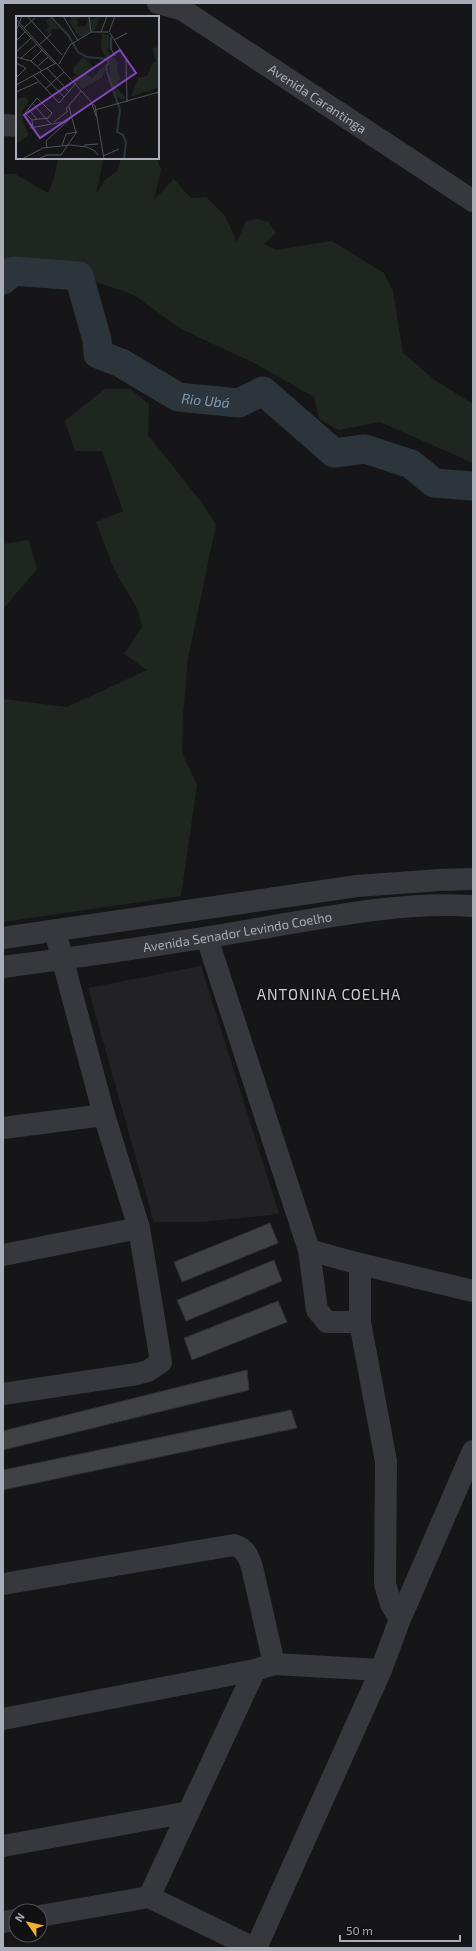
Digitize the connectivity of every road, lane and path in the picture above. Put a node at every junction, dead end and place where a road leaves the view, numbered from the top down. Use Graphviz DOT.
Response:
graph roads {
  1 [pos="158,3"];
  2 [pos="3,125"];
  3 [pos="16,126"];
  4 [pos="473,201"];
  5 [pos="473,879"];
  6 [pos="473,906"];
  7 [pos="55,931"];
  8 [pos="3,938"];
  9 [pos="207,938"];
  10 [pos="64,959"];
  11 [pos="3,967"];
  12 [pos="104,1115"];
  13 [pos="3,1128"];
  14 [pos="139,1228"];
  15 [pos="309,1250"];
  16 [pos="3,1255"];
  17 [pos="360,1264"];
  18 [pos="473,1291"];
  19 [pos="360,1322"];
  20 [pos="3,1394"];
  21 [pos="473,1451"];
  22 [pos="3,1584"];
  23 [pos="400,1619"];
  24 [pos="264,1667"];
  25 [pos="381,1670"];
  26 [pos="3,1719"];
  27 [pos="189,1812"];
  28 [pos="3,1846"];
  29 [pos="149,1897"];
  30 [pos="48,1915"];
  31 [pos="255,1948"];
  1 -- 4 [label="street, Avenida Carantinga"];
  2 -- 3 [label="street"];
  5 -- 7 [label="street"];
  6 -- 9 [label="street, Avenida Senador Levindo Coelho"];
  7 -- 8 [label="street"];
  7 -- 10 [label="street"];
  9 -- 10 [label="street, Avenida Senador Levindo Coelho"];
  9 -- 15 [label="street"];
  10 -- 11 [label="street, Avenida Senador Levindo Coelho"];
  10 -- 12 [label="street"];
  12 -- 13 [label="street"];
  12 -- 14 [label="street"];
  14 -- 16 [label="street"];
  14 -- 20 [label="street"];
  15 -- 17 [label="street"];
  15 -- 19 [label="street"];
  17 -- 18 [label="street"];
  17 -- 19 [label="street"];
  19 -- 23 [label="street"];
  21 -- 23 [label="street"];
  22 -- 24 [label="street"];
  23 -- 25 [label="street"];
  24 -- 25 [label="street"];
  24 -- 26 [label="street"];
  24 -- 27 [label="street"];
  25 -- 31 [label="street"];
  27 -- 28 [label="street"];
  27 -- 29 [label="street"];
  29 -- 30 [label="street"];
  29 -- 31 [label="street"];
}
